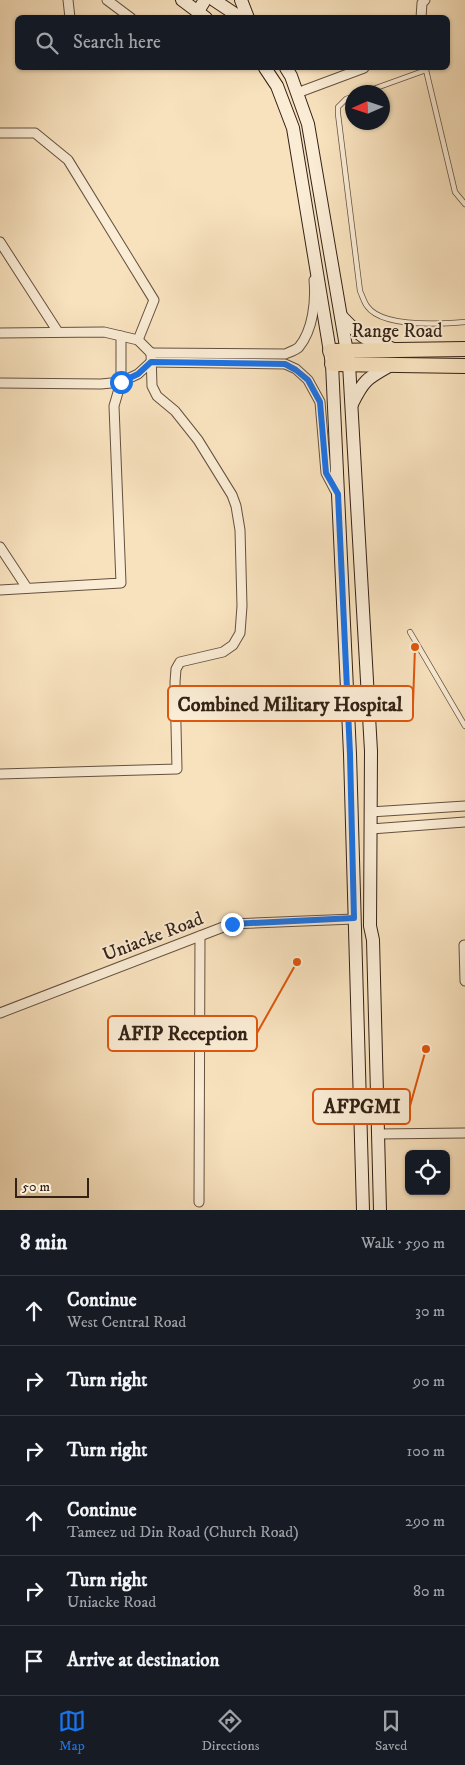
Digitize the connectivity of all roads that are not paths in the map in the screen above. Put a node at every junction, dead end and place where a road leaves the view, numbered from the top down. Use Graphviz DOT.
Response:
graph roads {
  1 [pos="68,0"];
  2 [pos="107,0"];
  3 [pos="183,0"];
  4 [pos="206,0"];
  5 [pos="214,0"];
  6 [pos="241,0"];
  7 [pos="425,0"];
  8 [pos="202,14"];
  9 [pos="70,15"];
  10 [pos="127,15"];
  11 [pos="236,15"];
  12 [pos="247,15"];
  13 [pos="421,15"];
  14 [pos="266,70"];
  15 [pos="287,70"];
  16 [pos="359,70"];
  17 [pos="384,85"];
  18 [pos="297,93"];
  19 [pos="345,100"];
  20 [pos="291,124"];
  21 [pos="0,133"];
  22 [pos="465,204"];
  23 [pos="0,242"];
  24 [pos="341,316"];
  25 [pos="465,322"];
  26 [pos="58,332"];
  27 [pos="0,333"];
  28 [pos="121,336"];
  29 [pos="138,340"];
  30 [pos="395,349"];
  31 [pos="465,349"];
  32 [pos="347,350"];
  33 [pos="151,357"];
  34 [pos="331,357"];
  35 [pos="348,364"];
  36 [pos="391,365"];
  37 [pos="465,366"];
  38 [pos="121,382"];
  39 [pos="0,383"];
  40 [pos="351,406"];
  41 [pos="338,494"];
  42 [pos="0,547"];
  43 [pos="27,588"];
  44 [pos="0,590"];
  45 [pos="410,632"];
  46 [pos="465,726"];
  47 [pos="371,751"];
  48 [pos="350,754"];
  49 [pos="0,774"];
  50 [pos="465,806"];
  51 [pos="370,812"];
  52 [pos="465,822"];
  53 [pos="371,829"];
  54 [pos="354,918"];
  55 [pos="200,936"];
  56 [pos="464,945"];
  57 [pos="465,981"];
  58 [pos="0,1012"];
  59 [pos="359,1093"];
  60 [pos="376,1093"];
  61 [pos="465,1133"];
  62 [pos="377,1134"];
  63 [pos="199,1202"];
  64 [pos="363,1210"];
  65 [pos="380,1210"];
  1 -- 9 [label="street"];
  2 -- 10 [label="street"];
  3 -- 8 [label="main road"];
  4 -- 8 [label="main road"];
  5 -- 11 [label="main road"];
  6 -- 12 [label="main road"];
  7 -- 13 [label="street"];
  14 -- 20 [label="main road"];
  15 -- 18 [label="main road"];
  16 -- 18 [label="street"];
  17 -- 22 [label="lane"];
  18 -- 24 [label="main road"];
  19 -- 25 [label="lane"];
  20 -- 33 [label="street"];
  20 -- 34 [label="main road"];
  21 -- 29 [label="street"];
  23 -- 26 [label="street"];
  24 -- 30 [label="main road"];
  24 -- 32 [label="main road"];
  26 -- 27 [label="street"];
  26 -- 28 [label="street"];
  28 -- 29 [label="street"];
  28 -- 38 [label="street"];
  29 -- 33 [label="street"];
  30 -- 31 [label="main road, Range Road"];
  30 -- 32 [label="main road, Range Road"];
  32 -- 34 [label="main road, Range Road"];
  32 -- 35 [label="main road"];
  33 -- 38 [label="street"];
  33 -- 41 [label="street"];
  33 -- 49 [label="street"];
  34 -- 35 [label="main road"];
  34 -- 41 [label="main road"];
  35 -- 36 [label="main road"];
  35 -- 40 [label="main road"];
  36 -- 37 [label="main road"];
  36 -- 40 [label="main road"];
  38 -- 39 [label="street"];
  38 -- 43 [label="street"];
  40 -- 47 [label="main road"];
  41 -- 48 [label="main road"];
  42 -- 43 [label="street"];
  43 -- 44 [label="street"];
  45 -- 46 [label="lane"];
  47 -- 48 [label="main road"];
  47 -- 51 [label="main road"];
  48 -- 54 [label="main road"];
  50 -- 51 [label="street"];
  51 -- 53 [label="main road"];
  52 -- 53 [label="street"];
  53 -- 60 [label="main road"];
  54 -- 55 [label="street, Uniacke Road"];
  54 -- 59 [label="main road"];
  55 -- 58 [label="street, Uniacke Road"];
  55 -- 63 [label="street"];
  56 -- 57 [label="street"];
  59 -- 60 [label="main road"];
  59 -- 64 [label="main road"];
  60 -- 62 [label="main road"];
  61 -- 62 [label="street"];
  62 -- 65 [label="main road"];
}
